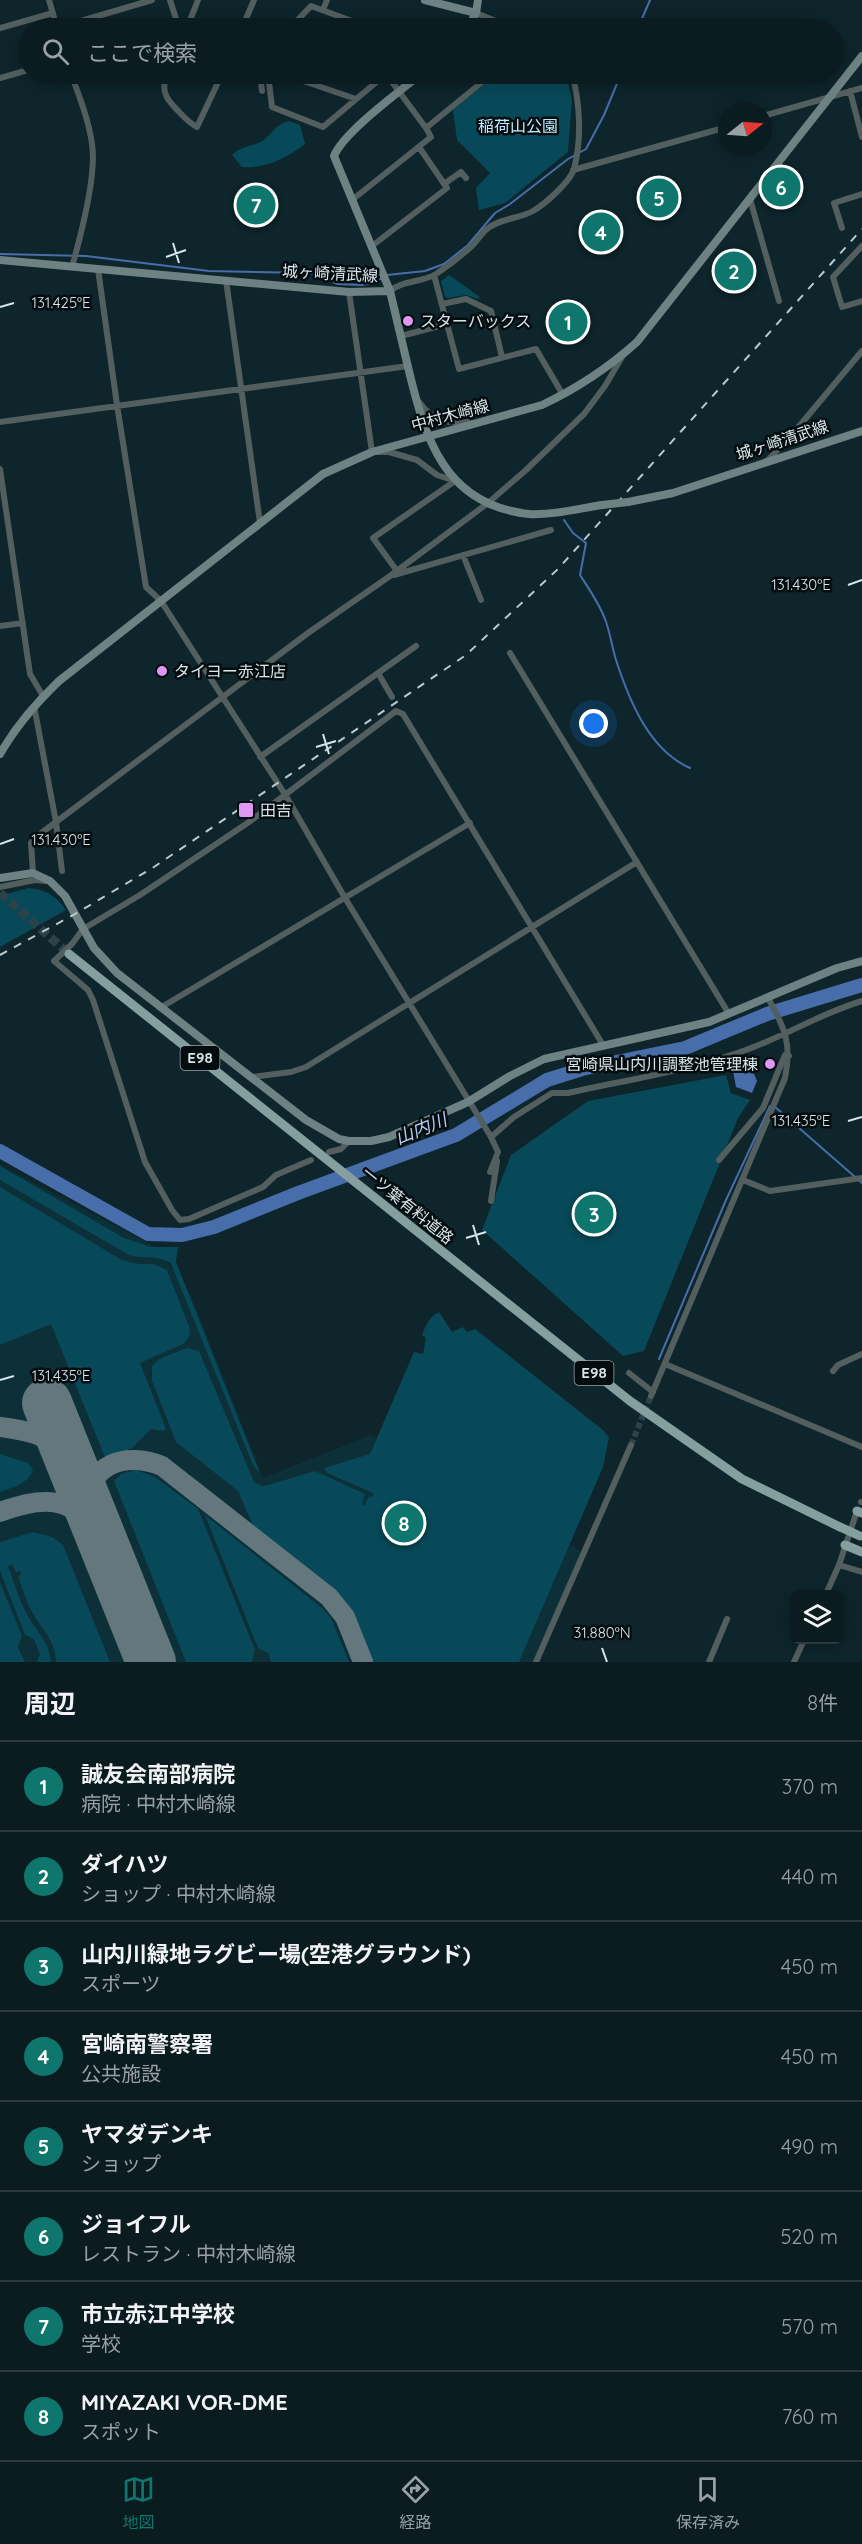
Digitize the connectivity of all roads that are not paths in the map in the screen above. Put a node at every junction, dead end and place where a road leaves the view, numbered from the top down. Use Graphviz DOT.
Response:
graph roads {
  1 [pos="49,0"];
  2 [pos="152,0"];
  3 [pos="170,0"];
  4 [pos="198,0"];
  5 [pos="254,0"];
  6 [pos="327,0"];
  7 [pos="425,0"];
  8 [pos="478,0"];
  9 [pos="323,10"];
  10 [pos="476,13"];
  11 [pos="52,14"];
  12 [pos="37,18"];
  13 [pos="53,18"];
  14 [pos="91,18"];
  15 [pos="176,18"];
  16 [pos="191,18"];
  17 [pos="246,18"];
  18 [pos="300,18"];
  19 [pos="344,18"];
  20 [pos="473,18"];
  21 [pos="488,18"];
  22 [pos="18,23"];
  23 [pos="0,28"];
  24 [pos="862,56"];
  25 [pos="18,73"];
  26 [pos="0,78"];
  27 [pos="844,79"];
  28 [pos="74,84"];
  29 [pos="163,84"];
  30 [pos="217,84"];
  31 [pos="261,84"];
  32 [pos="269,84"];
  33 [pos="312,84"];
  34 [pos="374,84"];
  35 [pos="394,84"];
  36 [pos="409,84"];
  37 [pos="480,84"];
  38 [pos="574,84"];
  39 [pos="840,84"];
  40 [pos="862,88"];
  41 [pos="262,91"];
  42 [pos="850,91"];
  43 [pos="400,92"];
  44 [pos="830,97"];
  45 [pos="356,99"];
  46 [pos="772,113"];
  47 [pos="426,128"];
  48 [pos="718,130"];
  49 [pos="862,136"];
  50 [pos="419,147"];
  51 [pos="573,170"];
  52 [pos="466,178"];
  53 [pos="444,184"];
  54 [pos="862,195"];
  55 [pos="750,199"];
  56 [pos="352,200"];
  57 [pos="842,228"];
  58 [pos="372,246"];
  59 [pos="862,246"];
  60 [pos="0,261"];
  61 [pos="73,264"];
  62 [pos="98,269"];
  63 [pos="434,275"];
  64 [pos="226,280"];
  65 [pos="390,291"];
  66 [pos="349,292"];
  67 [pos="779,301"];
  68 [pos="862,301"];
  69 [pos="442,304"];
  70 [pos="447,324"];
  71 [pos="401,336"];
  72 [pos="862,351"];
  73 [pos="623,355"];
  74 [pos="502,357"];
  75 [pos="408,366"];
  76 [pos="360,372"];
  77 [pos="241,388"];
  78 [pos="415,395"];
  79 [pos="563,395"];
  80 [pos="117,405"];
  81 [pos="0,422"];
  82 [pos="484,422"];
  83 [pos="862,431"];
  84 [pos="427,437"];
  85 [pos="372,452"];
  86 [pos="767,461"];
  87 [pos="0,469"];
  88 [pos="455,481"];
  89 [pos="488,503"];
  90 [pos="260,523"];
  91 [pos="551,530"];
  92 [pos="463,555"];
  93 [pos="397,571"];
  94 [pos="390,576"];
  95 [pos="481,600"];
  96 [pos="161,601"];
  97 [pos="23,623"];
  98 [pos="0,626"];
  99 [pos="416,646"];
  100 [pos="510,653"];
  101 [pos="378,673"];
  102 [pos="43,696"];
  103 [pos="392,697"];
  104 [pos="223,698"];
  105 [pos="34,705"];
  106 [pos="0,754"];
  107 [pos="260,757"];
  108 [pos="286,796"];
  109 [pos="56,822"];
  110 [pos="470,823"];
  111 [pos="637,862"];
  112 [pos="62,871"];
  113 [pos="33,873"];
  114 [pos="0,878"];
  115 [pos="50,881"];
  116 [pos="0,887"];
  117 [pos="345,898"];
  118 [pos="533,927"];
  119 [pos="83,929"];
  120 [pos="69,954"];
  121 [pos="862,961"];
  122 [pos="770,1001"];
  123 [pos="862,1001"];
  124 [pos="409,1003"];
  125 [pos="160,1009"];
  126 [pos="729,1014"];
  127 [pos="785,1030"];
  128 [pos="603,1045"];
  129 [pos="789,1056"];
  130 [pos="252,1077"];
  131 [pos="471,1106"];
  132 [pos="489,1134"];
  133 [pos="349,1142"];
  134 [pos="498,1152"];
  135 [pos="330,1157"];
  136 [pos="311,1160"];
  137 [pos="719,1160"];
  138 [pos="490,1172"];
  139 [pos="862,1178"];
  140 [pos="743,1180"];
  141 [pos="491,1201"];
  142 [pos="862,1354"];
  143 [pos="665,1364"];
  144 [pos="833,1371"];
  145 [pos="629,1373"];
  146 [pos="631,1445"];
  147 [pos="862,1448"];
  148 [pos="861,1507"];
  149 [pos="861,1537"];
  150 [pos="845,1545"];
  151 [pos="862,1552"];
  152 [pos="839,1566"];
  153 [pos="862,1572"];
  154 [pos="828,1590"];
  155 [pos="727,1619"];
  156 [pos="802,1644"];
  157 [pos="536,1662"];
  158 [pos="709,1662"];
  159 [pos="794,1662"];
  1 -- 11 [label="street"];
  2 -- 14 [label="street"];
  3 -- 15 [label="street"];
  4 -- 16 [label="street"];
  5 -- 17 [label="street"];
  6 -- 9 [label="street"];
  7 -- 10 [label="main road"];
  8 -- 10 [label="main road"];
  9 -- 18 [label="street"];
  9 -- 19 [label="street"];
  10 -- 20 [label="main road"];
  10 -- 21 [label="street"];
  11 -- 12 [label="street"];
  11 -- 13 [label="street"];
  22 -- 23 [label="street"];
  24 -- 27 [label="main road, 中村木崎線"];
  25 -- 26 [label="street"];
  28 -- 61 [label="street"];
  29 -- 30 [label="street"];
  31 -- 41 [label="street"];
  32 -- 45 [label="street"];
  33 -- 45 [label="street"];
  34 -- 45 [label="street"];
  35 -- 43 [label="street"];
  36 -- 43 [label="main road"];
  37 -- 47 [label="street"];
  38 -- 51 [label="street"];
  39 -- 44 [label="main road, 中村木崎線"];
  40 -- 42 [label="street"];
  42 -- 44 [label="street"];
  42 -- 49 [label="street"];
  43 -- 47 [label="street"];
  43 -- 56 [label="main road"];
  44 -- 46 [label="street"];
  44 -- 55 [label="main road, 中村木崎線"];
  47 -- 50 [label="street"];
  48 -- 51 [label="street"];
  50 -- 53 [label="street"];
  50 -- 56 [label="street"];
  51 -- 63 [label="street"];
  52 -- 53 [label="street"];
  53 -- 58 [label="street"];
  54 -- 57 [label="street"];
  55 -- 67 [label="street"];
  55 -- 73 [label="main road, 中村木崎線"];
  56 -- 58 [label="main road"];
  58 -- 65 [label="main road"];
  59 -- 68 [label="street"];
  60 -- 61 [label="main road, 城ヶ崎清武線"];
  61 -- 62 [label="main road, 城ヶ崎清武線"];
  62 -- 64 [label="main road, 城ヶ崎清武線"];
  62 -- 80 [label="street"];
  63 -- 65 [label="street"];
  63 -- 69 [label="street"];
  64 -- 66 [label="main road, 城ヶ崎清武線"];
  64 -- 77 [label="street"];
  65 -- 66 [label="main road, 城ヶ崎清武線"];
  65 -- 71 [label="main road, 城ヶ崎清武線"];
  66 -- 76 [label="street"];
  69 -- 70 [label="street"];
  69 -- 74 [label="street"];
  70 -- 71 [label="street"];
  70 -- 74 [label="street"];
  71 -- 75 [label="main road, 城ヶ崎清武線"];
  72 -- 86 [label="street"];
  73 -- 79 [label="main road, 中村木崎線"];
  73 -- 89 [label="street"];
  74 -- 79 [label="street"];
  75 -- 76 [label="street"];
  75 -- 78 [label="main road, 城ヶ崎清武線"];
  76 -- 77 [label="street"];
  76 -- 85 [label="street"];
  77 -- 80 [label="street"];
  77 -- 90 [label="street"];
  78 -- 82 [label="street"];
  78 -- 84 [label="main road, 城ヶ崎清武線"];
  79 -- 82 [label="main road, 中村木崎線"];
  80 -- 81 [label="street"];
  80 -- 96 [label="street"];
  82 -- 84 [label="main road, 中村木崎線"];
  83 -- 86 [label="main road, 城ヶ崎清武線"];
  84 -- 85 [label="main road, 中村木崎線"];
  84 -- 88 [label="main road, 城ヶ崎清武線"];
  85 -- 88 [label="street"];
  85 -- 90 [label="main road, 中村木崎線"];
  86 -- 89 [label="main road, 城ヶ崎清武線, bridge"];
  87 -- 97 [label="street"];
  88 -- 89 [label="main road, 城ヶ崎清武線"];
  88 -- 93 [label="street"];
  89 -- 93 [label="street"];
  90 -- 96 [label="main road, 中村木崎線"];
  91 -- 92 [label="street"];
  92 -- 94 [label="street"];
  92 -- 95 [label="street"];
  93 -- 94 [label="street"];
  94 -- 104 [label="street"];
  96 -- 102 [label="main road, 中村木崎線"];
  96 -- 104 [label="street"];
  97 -- 98 [label="street"];
  97 -- 102 [label="street"];
  99 -- 101 [label="street"];
  100 -- 111 [label="street"];
  101 -- 103 [label="street"];
  101 -- 107 [label="street"];
  102 -- 105 [label="main road, 中村木崎線"];
  104 -- 107 [label="street"];
  104 -- 109 [label="street"];
  105 -- 106 [label="main road, 中村木崎線"];
  105 -- 109 [label="street"];
  107 -- 108 [label="street"];
  108 -- 110 [label="street"];
  108 -- 117 [label="street"];
  108 -- 119 [label="street"];
  109 -- 112 [label="street"];
  109 -- 113 [label="street"];
  110 -- 117 [label="street"];
  110 -- 118 [label="street"];
  111 -- 118 [label="street"];
  111 -- 126 [label="street"];
  113 -- 114 [label="main road"];
  113 -- 115 [label="main road"];
  115 -- 116 [label="street"];
  115 -- 119 [label="main road"];
  117 -- 124 [label="street"];
  117 -- 125 [label="street"];
  118 -- 124 [label="street"];
  118 -- 128 [label="street"];
  119 -- 125 [label="main road"];
  119 -- 136 [label="street"];
  120 -- 135 [label="main road, 一ツ葉有料道路 / E98"];
  121 -- 122 [label="main road"];
  122 -- 126 [label="main road"];
  122 -- 127 [label="street"];
  123 -- 127 [label="street"];
  124 -- 130 [label="street"];
  124 -- 131 [label="street"];
  125 -- 130 [label="main road"];
  126 -- 128 [label="main road"];
  127 -- 129 [label="street"];
  127 -- 132 [label="street"];
  128 -- 131 [label="main road"];
  129 -- 137 [label="street"];
  129 -- 140 [label="street"];
  130 -- 133 [label="main road"];
  131 -- 132 [label="street"];
  131 -- 133 [label="main road"];
  132 -- 134 [label="street"];
  133 -- 135 [label="street"];
  134 -- 138 [label="street"];
  134 -- 141 [label="street"];
  135 -- 149 [label="main road, 一ツ葉有料道路 / E98, bridge"];
  139 -- 140 [label="street"];
  140 -- 143 [label="street"];
  142 -- 144 [label="street"];
  143 -- 145 [label="street"];
  143 -- 147 [label="street"];
  146 -- 157 [label="street"];
  148 -- 150 [label="street"];
  150 -- 151 [label="main road"];
  150 -- 152 [label="street"];
  152 -- 153 [label="street"];
  152 -- 154 [label="street"];
  155 -- 158 [label="street"];
  156 -- 159 [label="street"];
}
